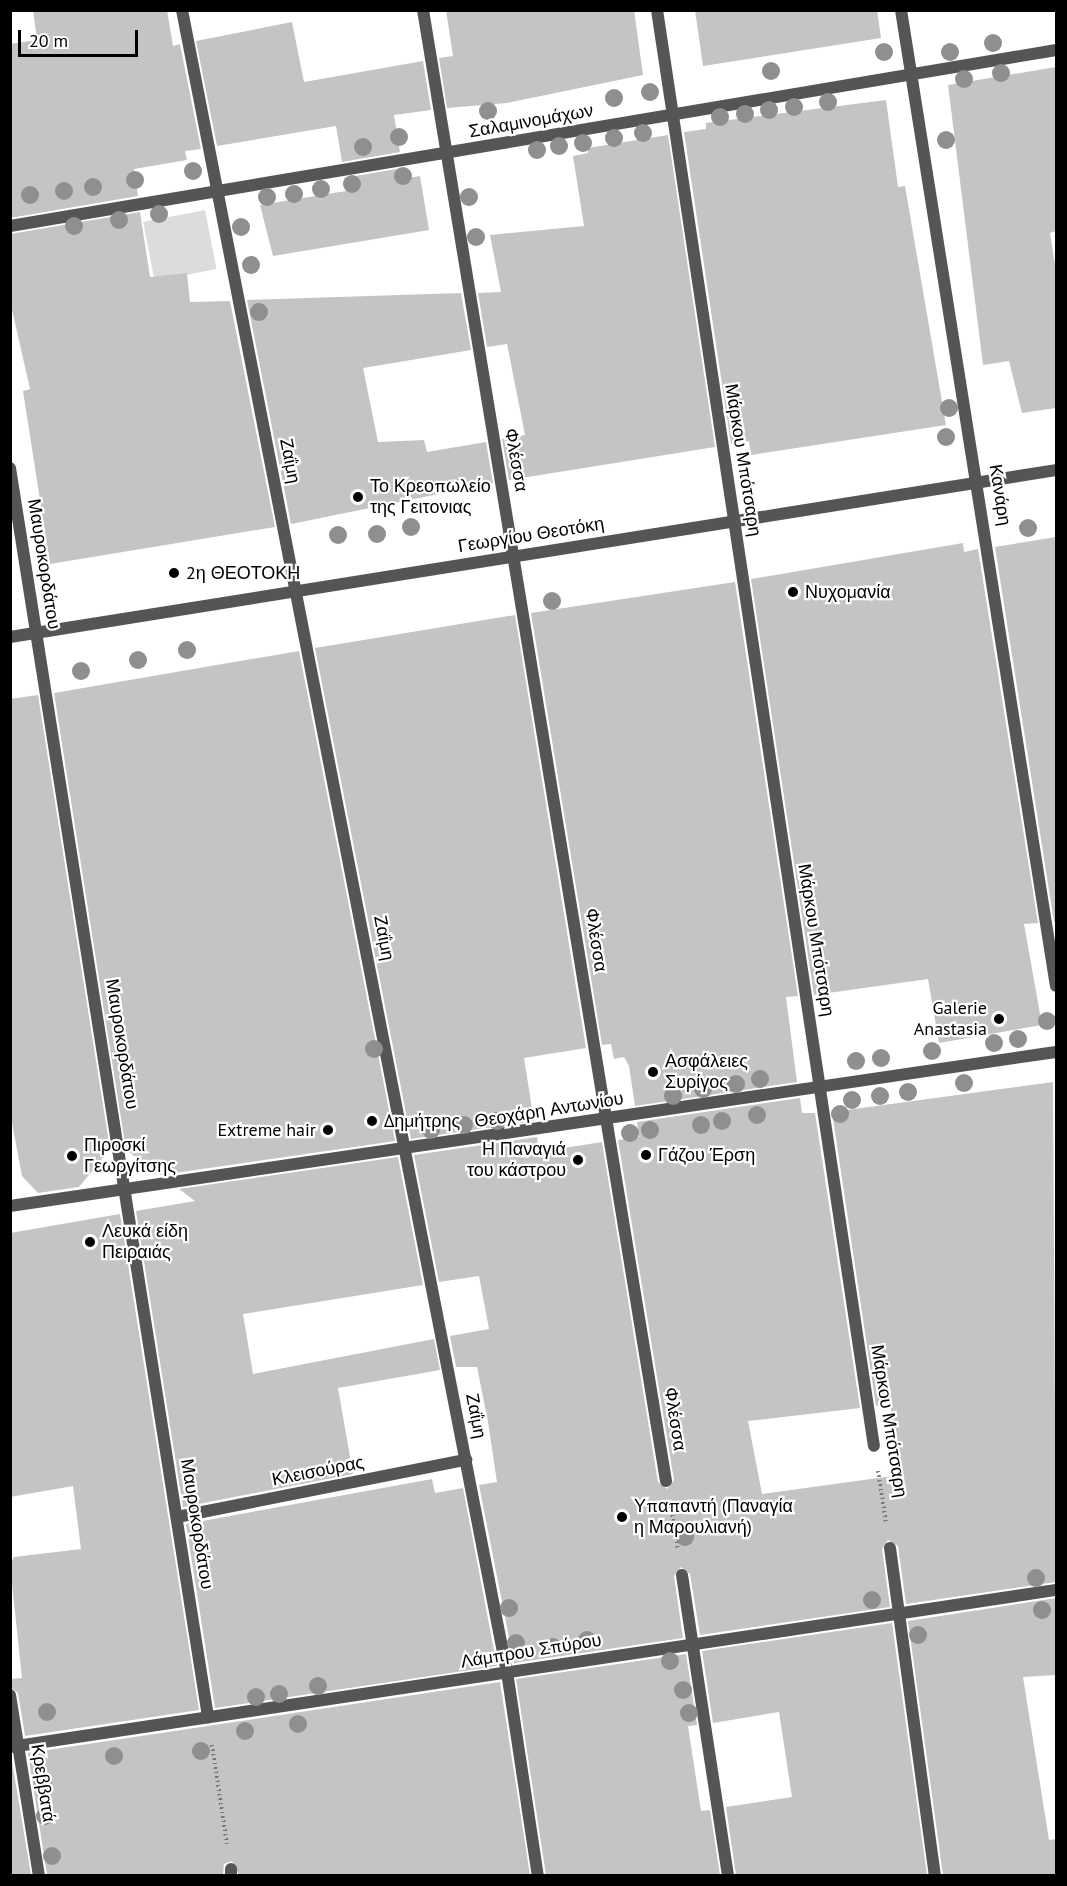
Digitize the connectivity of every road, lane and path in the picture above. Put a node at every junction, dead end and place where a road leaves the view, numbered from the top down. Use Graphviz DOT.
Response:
graph roads {
  1 [pos="182,10"];
  2 [pos="423,10"];
  3 [pos="657,10"];
  4 [pos="901,10"];
  5 [pos="1056,50"];
  6 [pos="912,77"];
  7 [pos="672,115"];
  8 [pos="446,154"];
  9 [pos="217,192"];
  10 [pos="10,226"];
  11 [pos="10,468"];
  12 [pos="1056,470"];
  13 [pos="980,482"];
  14 [pos="734,521"];
  15 [pos="514,556"];
  16 [pos="297,591"];
  17 [pos="37,633"];
  18 [pos="10,637"];
  19 [pos="1056,986"];
  20 [pos="1056,1052"];
  21 [pos="820,1085"];
  22 [pos="608,1118"];
  23 [pos="408,1151"];
  24 [pos="127,1189"];
  25 [pos="10,1206"];
  26 [pos="874,1446"];
  27 [pos="466,1461"];
  28 [pos="666,1481"];
  29 [pos="177,1517"];
  30 [pos="890,1548"];
  31 [pos="682,1575"];
  32 [pos="1056,1590"];
  33 [pos="901,1613"];
  34 [pos="694,1644"];
  35 [pos="507,1672"];
  36 [pos="10,1695"];
  37 [pos="208,1717"];
  38 [pos="15,1746"];
  39 [pos="231,1872"];
  40 [pos="39,1875"];
  41 [pos="538,1875"];
  42 [pos="728,1875"];
  43 [pos="936,1875"];
  1 -- 9 [label="street, Ζαΐμη"];
  2 -- 8 [label="street, Φλέσσα"];
  3 -- 7 [label="street, Μάρκου Μπότσαρη"];
  4 -- 6 [label="street, Κανάρη"];
  5 -- 6 [label="street, Σαλαμινομάχων"];
  6 -- 7 [label="street, Σαλαμινομάχων"];
  6 -- 13 [label="street, Κανάρη"];
  7 -- 8 [label="street, Σαλαμινομάχων"];
  7 -- 14 [label="street, Μάρκου Μπότσαρη"];
  8 -- 9 [label="street, Σαλαμινομάχων"];
  8 -- 15 [label="street, Φλέσσα"];
  9 -- 10 [label="street, Σαλαμινομάχων"];
  9 -- 16 [label="street, Ζαΐμη"];
  11 -- 17 [label="street, Μαυροκορδάτου"];
  12 -- 13 [label="street, Γεωργίου Θεοτόκη"];
  13 -- 14 [label="street, Γεωργίου Θεοτόκη"];
  13 -- 19 [label="street, Κανάρη"];
  14 -- 15 [label="street, Γεωργίου Θεοτόκη"];
  14 -- 21 [label="street, Μάρκου Μπότσαρη"];
  15 -- 16 [label="street, Γεωργίου Θεοτόκη"];
  15 -- 22 [label="street, Φλέσσα"];
  16 -- 17 [label="street, Γεωργίου Θεοτόκη"];
  16 -- 23 [label="street, Ζαΐμη"];
  17 -- 18 [label="street, Γεωργίου Θεοτόκη"];
  17 -- 24 [label="street, Μαυροκορδάτου"];
  20 -- 21 [label="street, Θεοχάρη Αντωνίου"];
  21 -- 22 [label="street, Θεοχάρη Αντωνίου"];
  21 -- 26 [label="street, Μάρκου Μπότσαρη"];
  22 -- 23 [label="street, Θεοχάρη Αντωνίου"];
  22 -- 28 [label="street, Φλέσσα"];
  23 -- 24 [label="street, Θεοχάρη Αντωνίου"];
  23 -- 27 [label="street, Ζαΐμη"];
  24 -- 25 [label="street, Θεοχάρη Αντωνίου"];
  24 -- 29 [label="street, Μαυροκορδάτου"];
  26 -- 30 [label="path, Μάρκου Μπότσαρη"];
  27 -- 29 [label="street, Κλεισούρας"];
  27 -- 35 [label="street, Ζαΐμη"];
  28 -- 31 [label="path"];
  29 -- 37 [label="street, Μαυροκορδάτου"];
  30 -- 33 [label="street"];
  31 -- 34 [label="street"];
  32 -- 33 [label="street, Λάμπρου Σπύρου"];
  33 -- 34 [label="street, Λάμπρου Σπύρου"];
  33 -- 43 [label="street"];
  34 -- 35 [label="street, Λάμπρου Σπύρου"];
  34 -- 42 [label="street"];
  35 -- 37 [label="street, Λάμπρου Σπύρου"];
  35 -- 41 [label="street, Ζαΐμη"];
  36 -- 38 [label="street, Κρεββατά"];
  37 -- 38 [label="street, Λάμπρου Σπύρου"];
  37 -- 39 [label="path"];
  38 -- 40 [label="street, Κρεββατά"];
}
